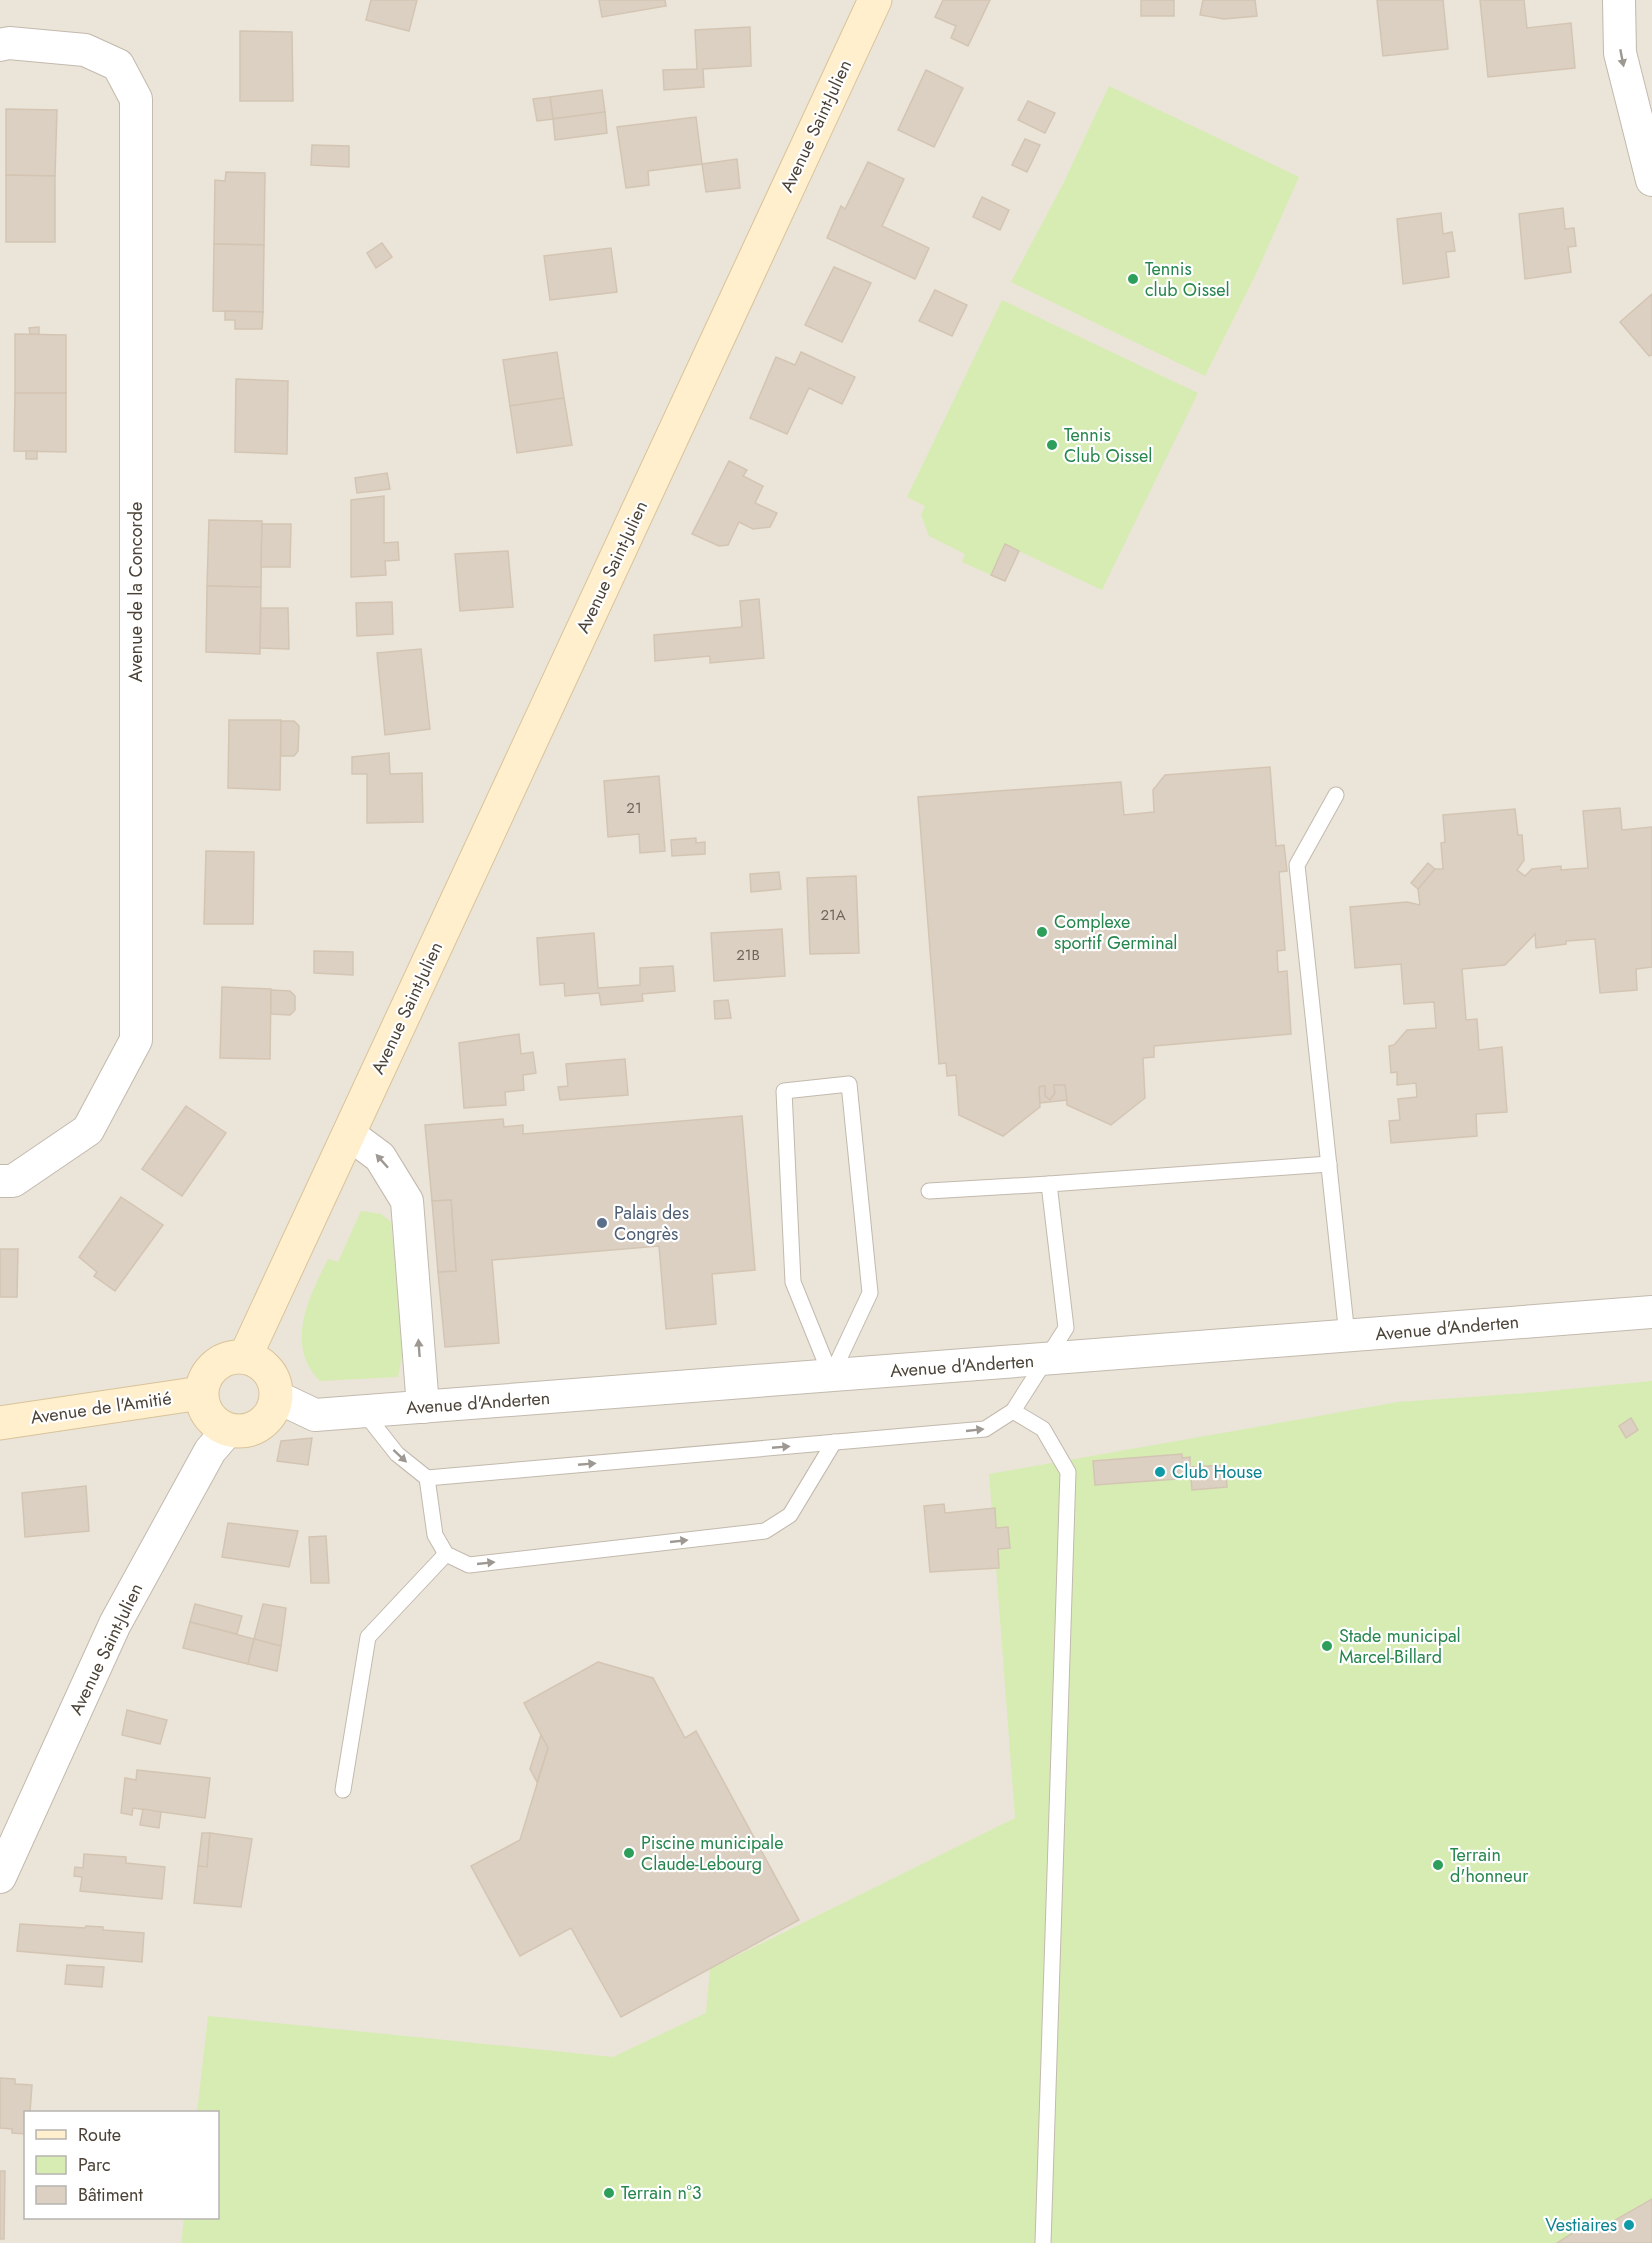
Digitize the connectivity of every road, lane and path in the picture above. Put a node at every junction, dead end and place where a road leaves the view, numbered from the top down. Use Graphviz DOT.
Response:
graph roads {
  1 [pos="875,0"];
  2 [pos="1619,0"];
  3 [pos="0,45"];
  4 [pos="1652,180"];
  5 [pos="1336,795"];
  6 [pos="349,1134"];
  7 [pos="1329,1164"];
  8 [pos="0,1181"];
  9 [pos="1049,1184"];
  10 [pos="928,1191"];
  11 [pos="1652,1312"];
  12 [pos="1347,1336"];
  13 [pos="245,1358"];
  14 [pos="1047,1359"];
  15 [pos="831,1376"];
  16 [pos="201,1393"];
  17 [pos="277,1397"];
  18 [pos="423,1407"];
  19 [pos="363,1411"];
  20 [pos="1013,1411"];
  21 [pos="0,1423"];
  22 [pos="228,1430"];
  23 [pos="834,1442"];
  24 [pos="427,1478"];
  25 [pos="446,1554"];
  26 [pos="343,1790"];
  27 [pos="0,1877"];
  28 [pos="1043,2243"];
  1 -- 6 [label="street, Avenue Saint-Julien"];
  2 -- 4 [label="street, one-way"];
  3 -- 8 [label="street, Avenue de la Concorde"];
  5 -- 7 [label="lane"];
  6 -- 13 [label="street, Avenue Saint-Julien"];
  18 -- 6 [label="street, one-way"];
  7 -- 9 [label="lane"];
  7 -- 12 [label="lane"];
  9 -- 10 [label="lane"];
  9 -- 14 [label="lane"];
  11 -- 12 [label="street, Avenue d'Anderten"];
  12 -- 14 [label="street, Avenue d'Anderten"];
  13 -- 16 [label="street"];
  13 -- 17 [label="street"];
  14 -- 15 [label="street, Avenue d'Anderten"];
  14 -- 20 [label="lane"];
  15 -- 15 [label="lane"];
  15 -- 18 [label="street, Avenue d'Anderten"];
  16 -- 21 [label="street, Avenue de l'Amitié"];
  16 -- 22 [label="street"];
  17 -- 19 [label="street, Avenue d'Anderten"];
  17 -- 22 [label="street"];
  18 -- 19 [label="street, Avenue d'Anderten"];
  19 -- 24 [label="lane, one-way"];
  23 -- 20 [label="lane, one-way"];
  20 -- 28 [label="lane"];
  22 -- 27 [label="street, Avenue Saint-Julien"];
  24 -- 23 [label="lane, one-way"];
  25 -- 23 [label="lane, one-way"];
  24 -- 25 [label="lane"];
  25 -- 26 [label="lane"];
}
